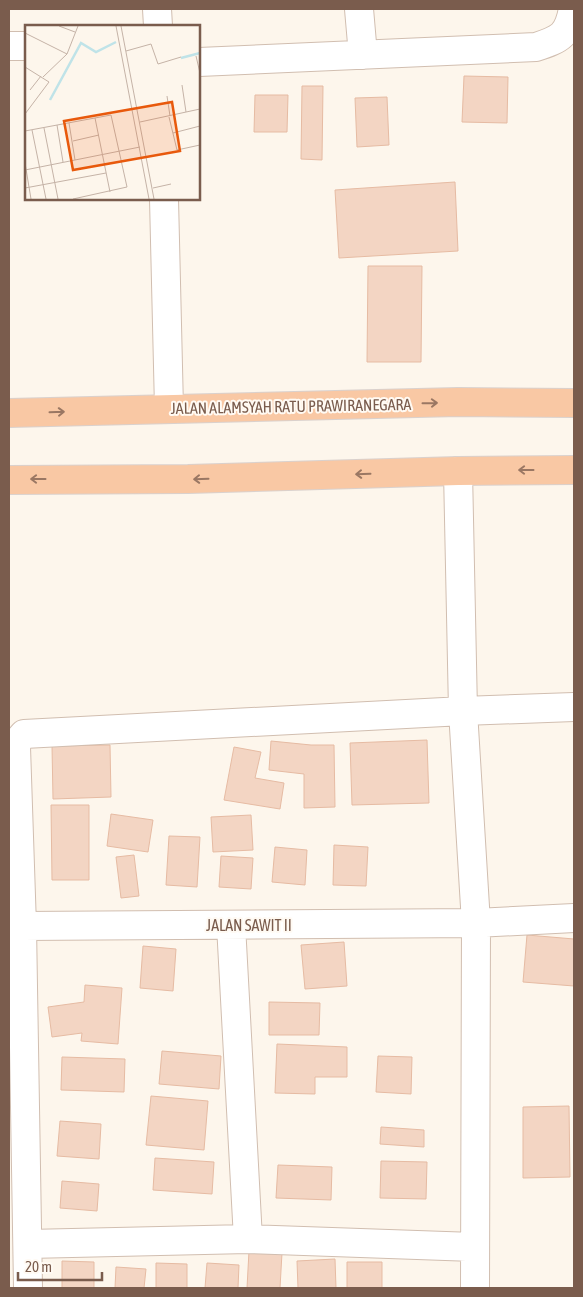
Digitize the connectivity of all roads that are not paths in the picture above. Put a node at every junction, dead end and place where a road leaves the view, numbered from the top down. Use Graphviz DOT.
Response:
graph roads {
  1 [pos="157,9"];
  2 [pos="359,9"];
  3 [pos="573,9"];
  4 [pos="158,25"];
  5 [pos="9,46"];
  6 [pos="25,46"];
  7 [pos="363,55"];
  8 [pos="200,62"];
  9 [pos="164,200"];
  10 [pos="574,403"];
  11 [pos="169,408"];
  12 [pos="9,413"];
  13 [pos="574,470"];
  14 [pos="458,471"];
  15 [pos="9,480"];
  16 [pos="574,707"];
  17 [pos="463,711"];
  18 [pos="574,918"];
  19 [pos="476,922"];
  20 [pos="231,925"];
  21 [pos="22,926"];
  22 [pos="248,1239"];
  23 [pos="28,1244"];
  24 [pos="474,1247"];
  25 [pos="28,1288"];
  26 [pos="475,1288"];
  1 -- 4 [label="street"];
  2 -- 7 [label="street"];
  3 -- 7 [label="street"];
  5 -- 6 [label="street"];
  7 -- 8 [label="street"];
  9 -- 11 [label="street"];
  11 -- 10 [label="highway, JALAN ALAMSYAH RATU PRAWIRANEGARA, one-way"];
  12 -- 11 [label="highway, JALAN ALAMSYAH RATU PRAWIRANEGARA, one-way"];
  13 -- 14 [label="highway, one-way"];
  14 -- 15 [label="highway, one-way"];
  14 -- 17 [label="street"];
  16 -- 17 [label="street"];
  17 -- 19 [label="street"];
  17 -- 21 [label="street"];
  18 -- 19 [label="street, JALAN SAWIT II"];
  19 -- 20 [label="street, JALAN SAWIT II"];
  19 -- 24 [label="street"];
  20 -- 21 [label="street, JALAN SAWIT II"];
  20 -- 22 [label="street"];
  21 -- 23 [label="street"];
  22 -- 23 [label="street"];
  22 -- 24 [label="street"];
  23 -- 25 [label="street"];
  24 -- 26 [label="street"];
}
